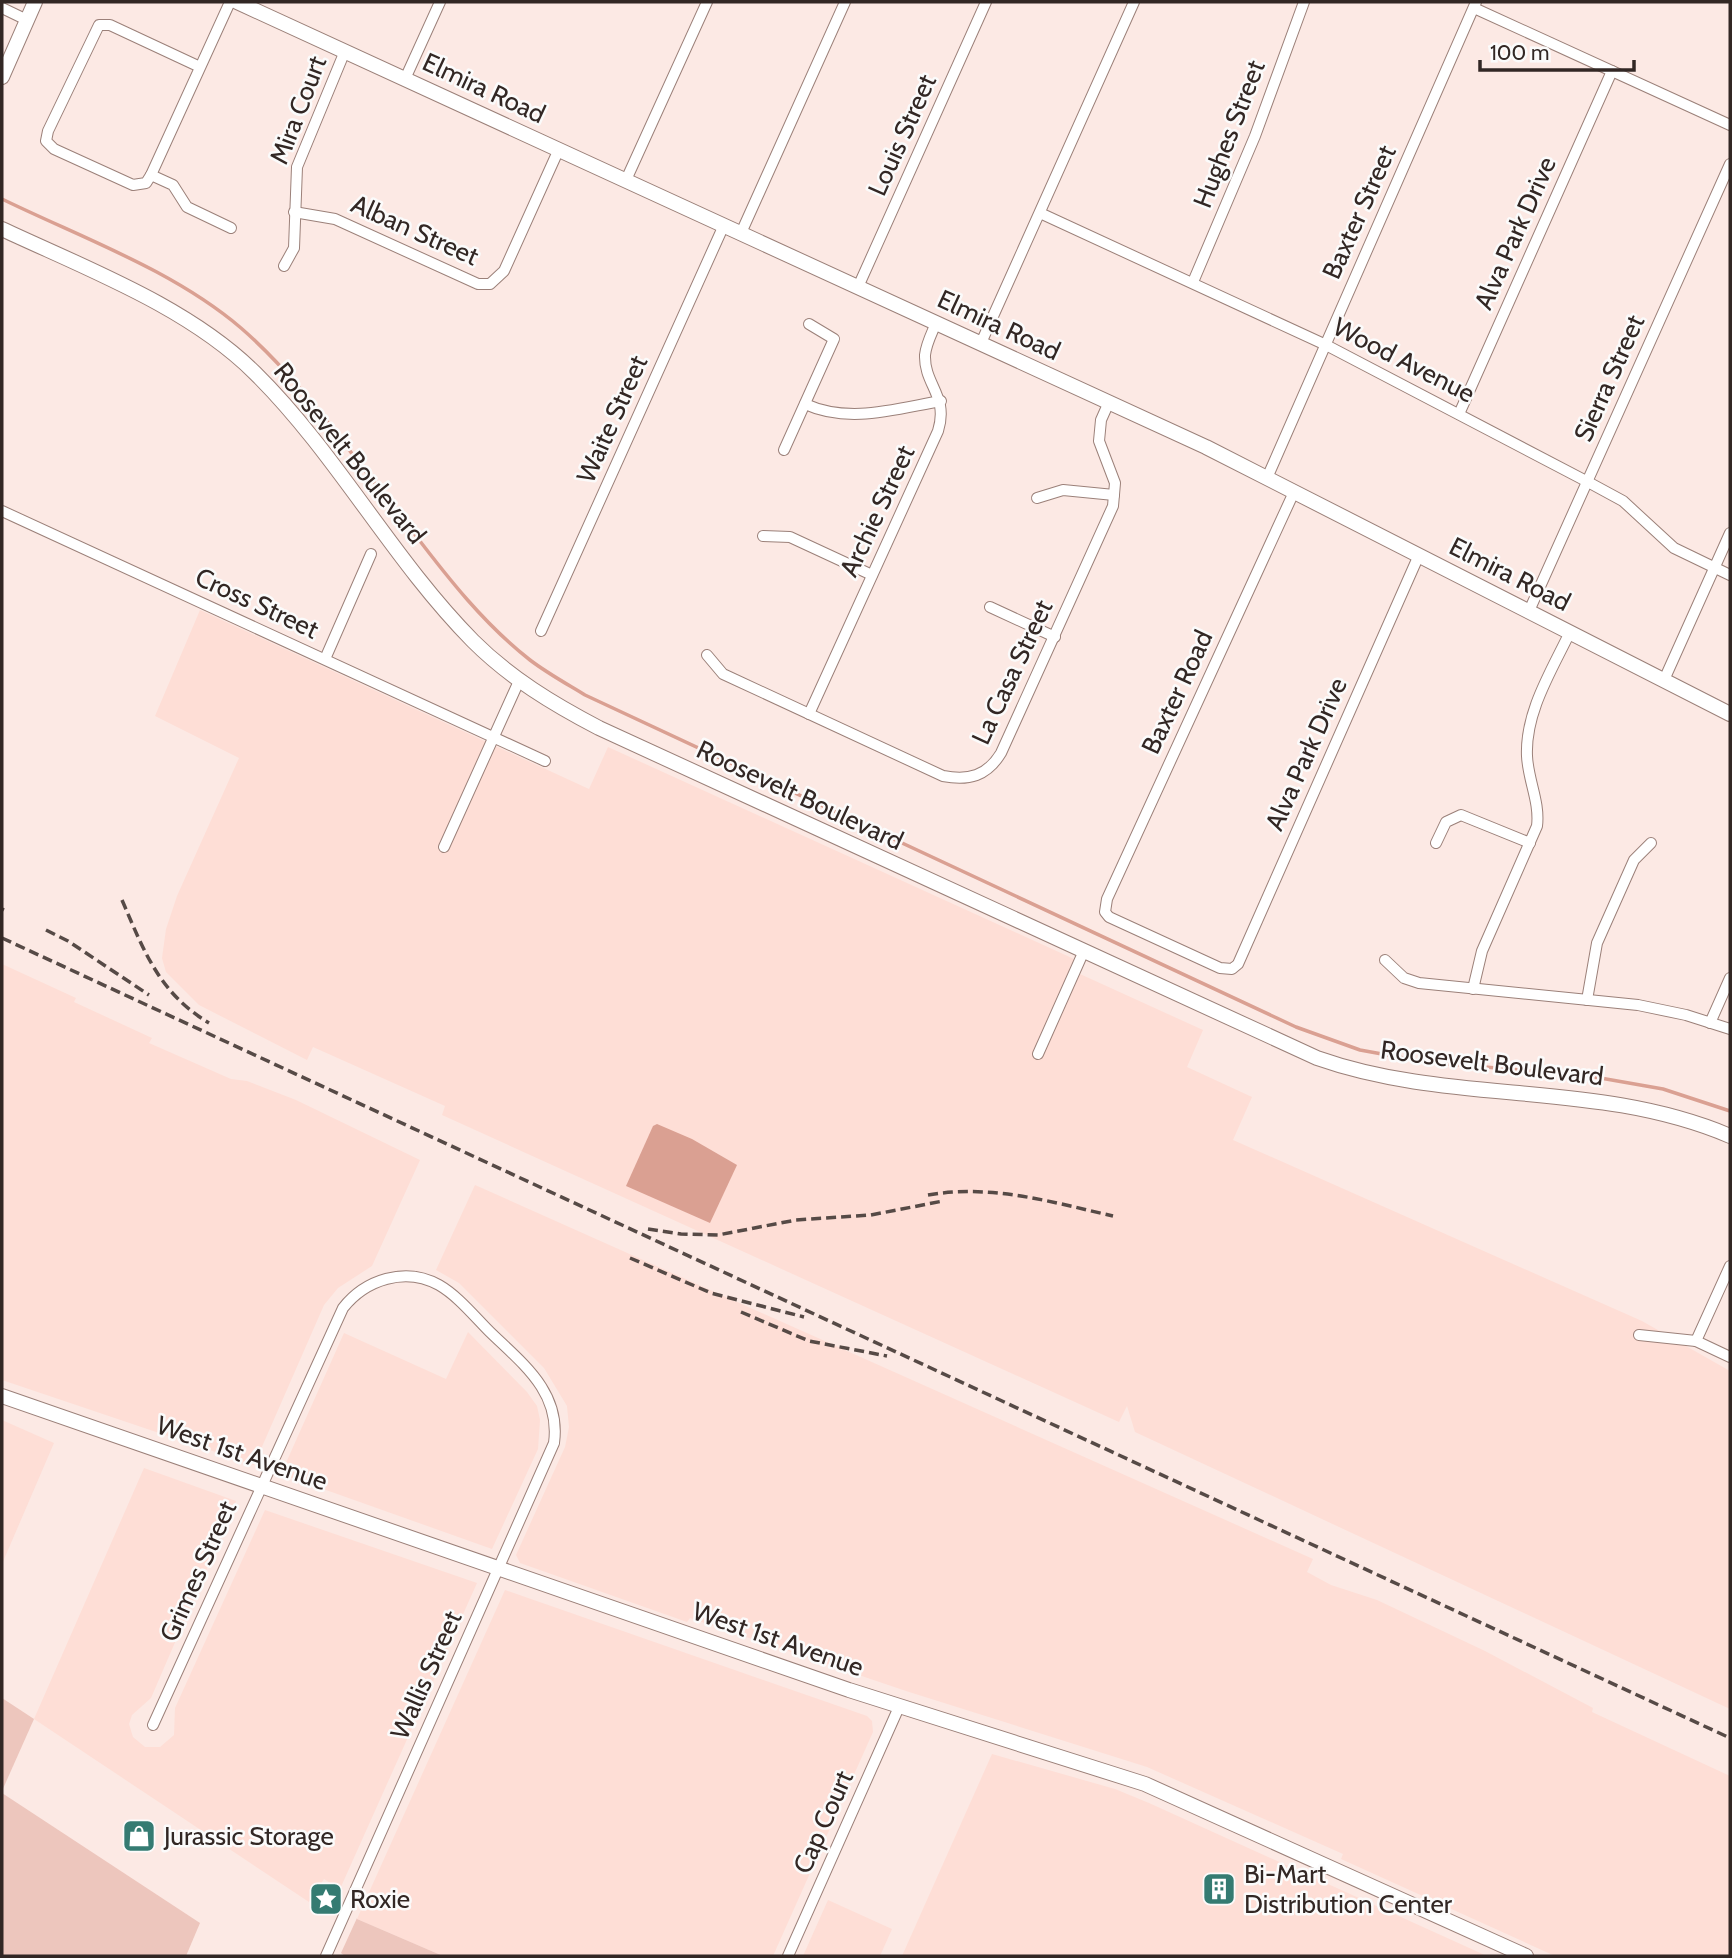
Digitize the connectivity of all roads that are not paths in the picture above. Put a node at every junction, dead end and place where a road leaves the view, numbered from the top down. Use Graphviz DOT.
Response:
graph roads {
  1 [pos="35,2"];
  2 [pos="230,2"];
  3 [pos="237,2"];
  4 [pos="440,2"];
  5 [pos="707,2"];
  6 [pos="845,2"];
  7 [pos="986,2"];
  8 [pos="1134,2"];
  9 [pos="1304,2"];
  10 [pos="1475,5"];
  11 [pos="2,8"];
  12 [pos="27,20"];
  13 [pos="345,51"];
  14 [pos="200,67"];
  15 [pos="1612,71"];
  16 [pos="2,76"];
  17 [pos="405,79"];
  18 [pos="1730,125"];
  19 [pos="559,149"];
  20 [pos="1730,164"];
  21 [pos="151,175"];
  22 [pos="626,180"];
  23 [pos="294,212"];
  24 [pos="1040,213"];
  25 [pos="724,225"];
  26 [pos="231,228"];
  27 [pos="2,229"];
  28 [pos="741,233"];
  29 [pos="284,266"];
  30 [pos="1194,282"];
  31 [pos="858,287"];
  32 [pos="936,323"];
  33 [pos="809,324"];
  34 [pos="981,343"];
  35 [pos="1326,345"];
  36 [pos="941,401"];
  37 [pos="1109,402"];
  38 [pos="805,404"];
  39 [pos="1458,414"];
  40 [pos="784,450"];
  41 [pos="1267,478"];
  42 [pos="1588,482"];
  43 [pos="1294,492"];
  44 [pos="1114,495"];
  45 [pos="1037,498"];
  46 [pos="2,511"];
  47 [pos="1730,533"];
  48 [pos="763,536"];
  49 [pos="371,554"];
  50 [pos="1419,555"];
  51 [pos="1715,568"];
  52 [pos="873,575"];
  53 [pos="1730,575"];
  54 [pos="989,607"];
  55 [pos="1529,611"];
  56 [pos="541,631"];
  57 [pos="1570,632"];
  58 [pos="1055,637"];
  59 [pos="707,655"];
  60 [pos="325,659"];
  61 [pos="1664,680"];
  62 [pos="519,681"];
  63 [pos="809,714"];
  64 [pos="1730,714"];
  65 [pos="493,737"];
  66 [pos="545,761"];
  67 [pos="1436,843"];
  68 [pos="1530,843"];
  69 [pos="1651,843"];
  70 [pos="444,847"];
  71 [pos="1083,953"];
  72 [pos="1385,960"];
  73 [pos="1231,969"];
  74 [pos="1730,978"];
  75 [pos="1473,989"];
  76 [pos="1587,1000"];
  77 [pos="1710,1023"];
  78 [pos="1730,1029"];
  79 [pos="1038,1054"];
  80 [pos="1730,1136"];
  81 [pos="1730,1266"];
  82 [pos="1640,1335"];
  83 [pos="1696,1341"];
  84 [pos="1730,1357"];
  85 [pos="2,1395"];
  86 [pos="553,1410"];
  87 [pos="261,1486"];
  88 [pos="499,1568"];
  89 [pos="899,1707"];
  90 [pos="153,1725"];
  91 [pos="326,1956"];
  92 [pos="788,1956"];
  93 [pos="1526,1956"];
  1 -- 12 [label="street"];
  2 -- 14 [label="street"];
  3 -- 13 [label="street, Elmira Road"];
  4 -- 17 [label="street"];
  5 -- 22 [label="street"];
  6 -- 28 [label="street"];
  7 -- 31 [label="street, Louis Street"];
  8 -- 24 [label="street"];
  9 -- 30 [label="street, Hughes Street"];
  10 -- 15 [label="street"];
  10 -- 35 [label="street, Baxter Street"];
  11 -- 12 [label="street"];
  12 -- 16 [label="street"];
  13 -- 17 [label="street, Elmira Road"];
  13 -- 23 [label="street, Mira Court"];
  14 -- 21 [label="street"];
  14 -- 21 [label="street"];
  15 -- 18 [label="street"];
  15 -- 39 [label="street, Alva Park Drive"];
  17 -- 19 [label="street, Elmira Road"];
  19 -- 22 [label="street, Elmira Road"];
  19 -- 23 [label="street, Alban Street"];
  20 -- 42 [label="street, Sierra Street"];
  21 -- 26 [label="street"];
  22 -- 25 [label="street, Elmira Road"];
  23 -- 29 [label="street, Mira Court"];
  24 -- 30 [label="street, Wood Avenue"];
  24 -- 34 [label="street"];
  25 -- 28 [label="street, Elmira Road"];
  25 -- 56 [label="street, Waite Street"];
  27 -- 62 [label="street, Roosevelt Boulevard"];
  28 -- 31 [label="street, Elmira Road"];
  30 -- 35 [label="street, Wood Avenue"];
  31 -- 32 [label="street, Elmira Road"];
  32 -- 34 [label="street, Elmira Road"];
  32 -- 36 [label="street"];
  33 -- 38 [label="street"];
  34 -- 37 [label="street, Elmira Road"];
  35 -- 39 [label="street, Wood Avenue"];
  35 -- 41 [label="street, Baxter Street"];
  36 -- 38 [label="street"];
  36 -- 52 [label="street, Archie Street"];
  37 -- 41 [label="street, Elmira Road"];
  37 -- 44 [label="street, La Casa Street"];
  38 -- 40 [label="street"];
  39 -- 42 [label="street, Wood Avenue"];
  41 -- 43 [label="street, Elmira Road"];
  42 -- 51 [label="street, Wood Avenue"];
  42 -- 55 [label="street, Sierra Street"];
  43 -- 50 [label="street, Elmira Road"];
  43 -- 73 [label="street, Baxter Road"];
  44 -- 45 [label="street"];
  44 -- 58 [label="street, La Casa Street"];
  46 -- 60 [label="street, Cross Street"];
  47 -- 51 [label="street"];
  48 -- 52 [label="street"];
  49 -- 60 [label="street"];
  50 -- 55 [label="street, Elmira Road"];
  50 -- 73 [label="street, Alva Park Drive"];
  51 -- 53 [label="street, Wood Avenue"];
  51 -- 61 [label="street"];
  52 -- 63 [label="street, Archie Street"];
  54 -- 58 [label="street"];
  55 -- 57 [label="street, Elmira Road"];
  57 -- 61 [label="street, Elmira Road"];
  57 -- 68 [label="street"];
  58 -- 63 [label="street, La Casa Street"];
  59 -- 63 [label="street, La Casa Street"];
  60 -- 65 [label="street, Cross Street"];
  61 -- 64 [label="street, Elmira Road"];
  62 -- 65 [label="street"];
  62 -- 71 [label="street, Roosevelt Boulevard"];
  65 -- 66 [label="street, Cross Street"];
  65 -- 70 [label="street"];
  67 -- 68 [label="street"];
  68 -- 75 [label="street"];
  69 -- 76 [label="street"];
  71 -- 79 [label="street"];
  71 -- 80 [label="street, Roosevelt Boulevard"];
  72 -- 75 [label="street"];
  74 -- 77 [label="street"];
  75 -- 76 [label="street"];
  76 -- 77 [label="street"];
  77 -- 78 [label="street"];
  81 -- 83 [label="street"];
  82 -- 83 [label="street"];
  83 -- 84 [label="street"];
  85 -- 87 [label="street, West 1st Avenue"];
  86 -- 87 [label="street, Grimes Street"];
  86 -- 88 [label="street, Wallis Street"];
  87 -- 88 [label="street, West 1st Avenue"];
  87 -- 90 [label="street, Grimes Street"];
  88 -- 89 [label="street, West 1st Avenue"];
  88 -- 91 [label="street, Wallis Street"];
  89 -- 92 [label="street, Cap Court"];
  89 -- 93 [label="street, West 1st Avenue"];
}
